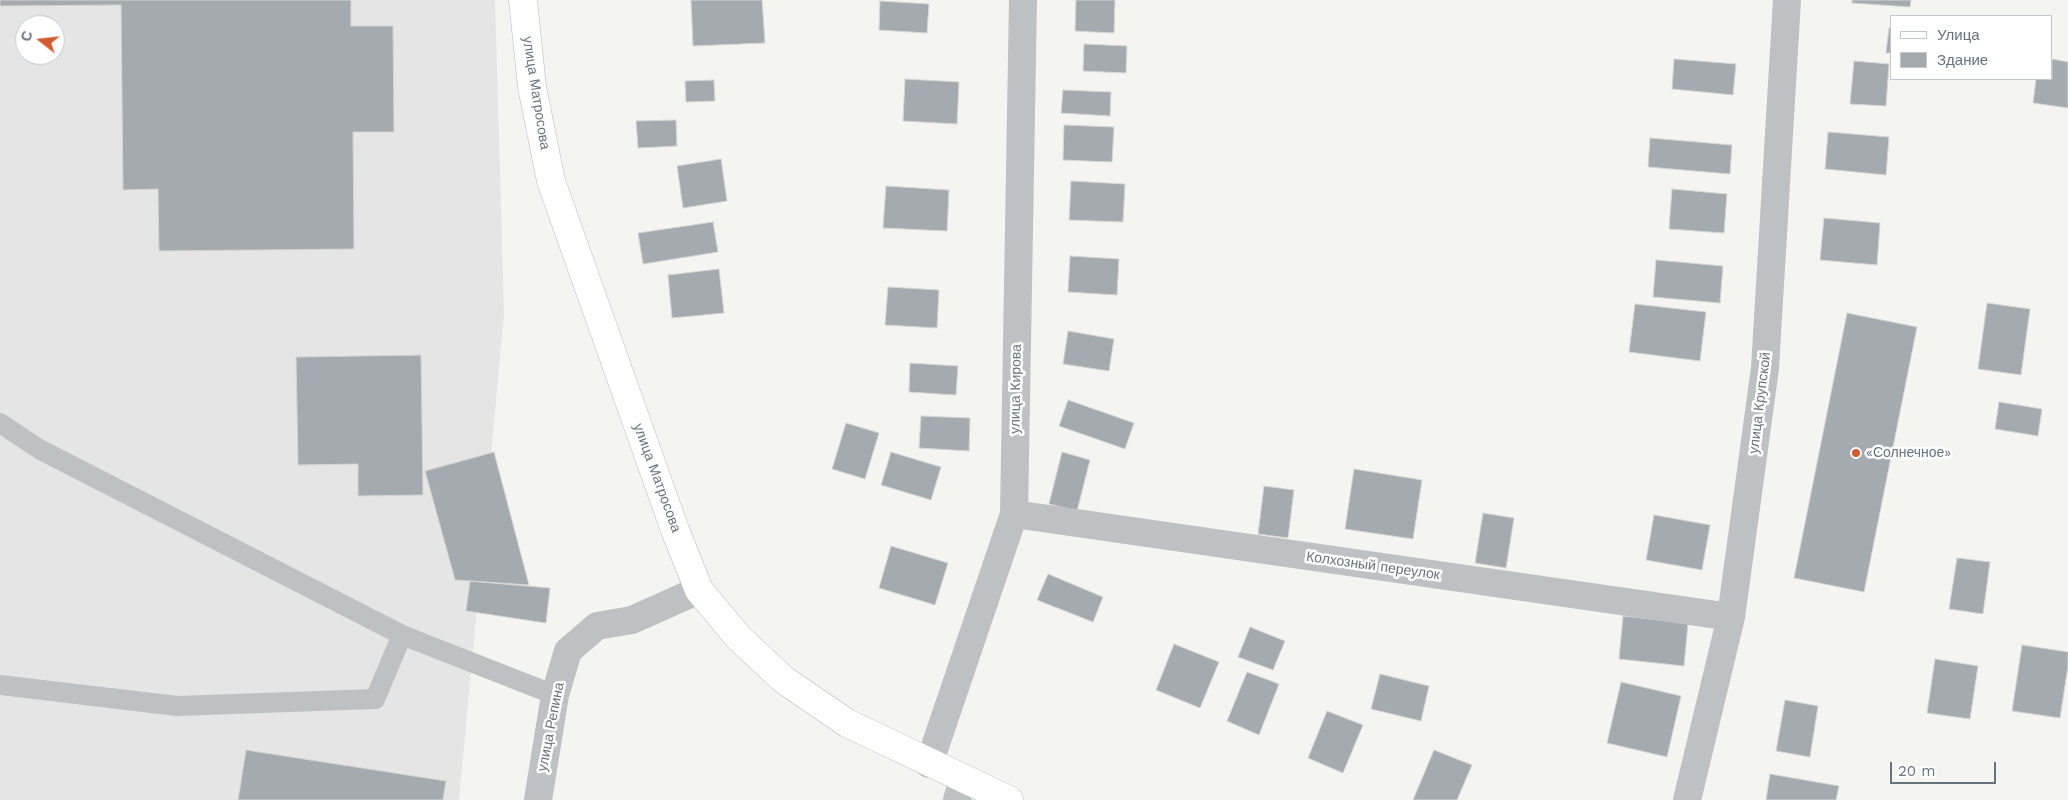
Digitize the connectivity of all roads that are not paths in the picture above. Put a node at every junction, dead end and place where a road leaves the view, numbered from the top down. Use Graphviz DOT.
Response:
graph roads {
  1 [pos="523,0"];
  2 [pos="1023,0"];
  3 [pos="1787,0"];
  4 [pos="0,423"];
  5 [pos="1014,514"];
  6 [pos="699,590"];
  7 [pos="1731,617"];
  8 [pos="402,636"];
  9 [pos="0,686"];
  10 [pos="555,696"];
  11 [pos="930,764"];
  12 [pos="960,789"];
  13 [pos="538,800"];
  14 [pos="1009,800"];
  15 [pos="1687,800"];
  1 -- 6 [label="main road, улица Матросова"];
  2 -- 5 [label="street, улица Кирова"];
  3 -- 7 [label="street, улица Крупской"];
  4 -- 8 [label="lane"];
  5 -- 7 [label="street, Колхозный переулок"];
  5 -- 11 [label="street, улица Кирова"];
  6 -- 10 [label="street, улица Репина"];
  6 -- 11 [label="main road, улица Матросова"];
  7 -- 15 [label="street, улица Крупской"];
  8 -- 9 [label="lane"];
  8 -- 10 [label="lane"];
  10 -- 13 [label="street, улица Репина"];
  11 -- 12 [label="main road, улица Матросова"];
  12 -- 14 [label="main road, улица Матросова"];
}
